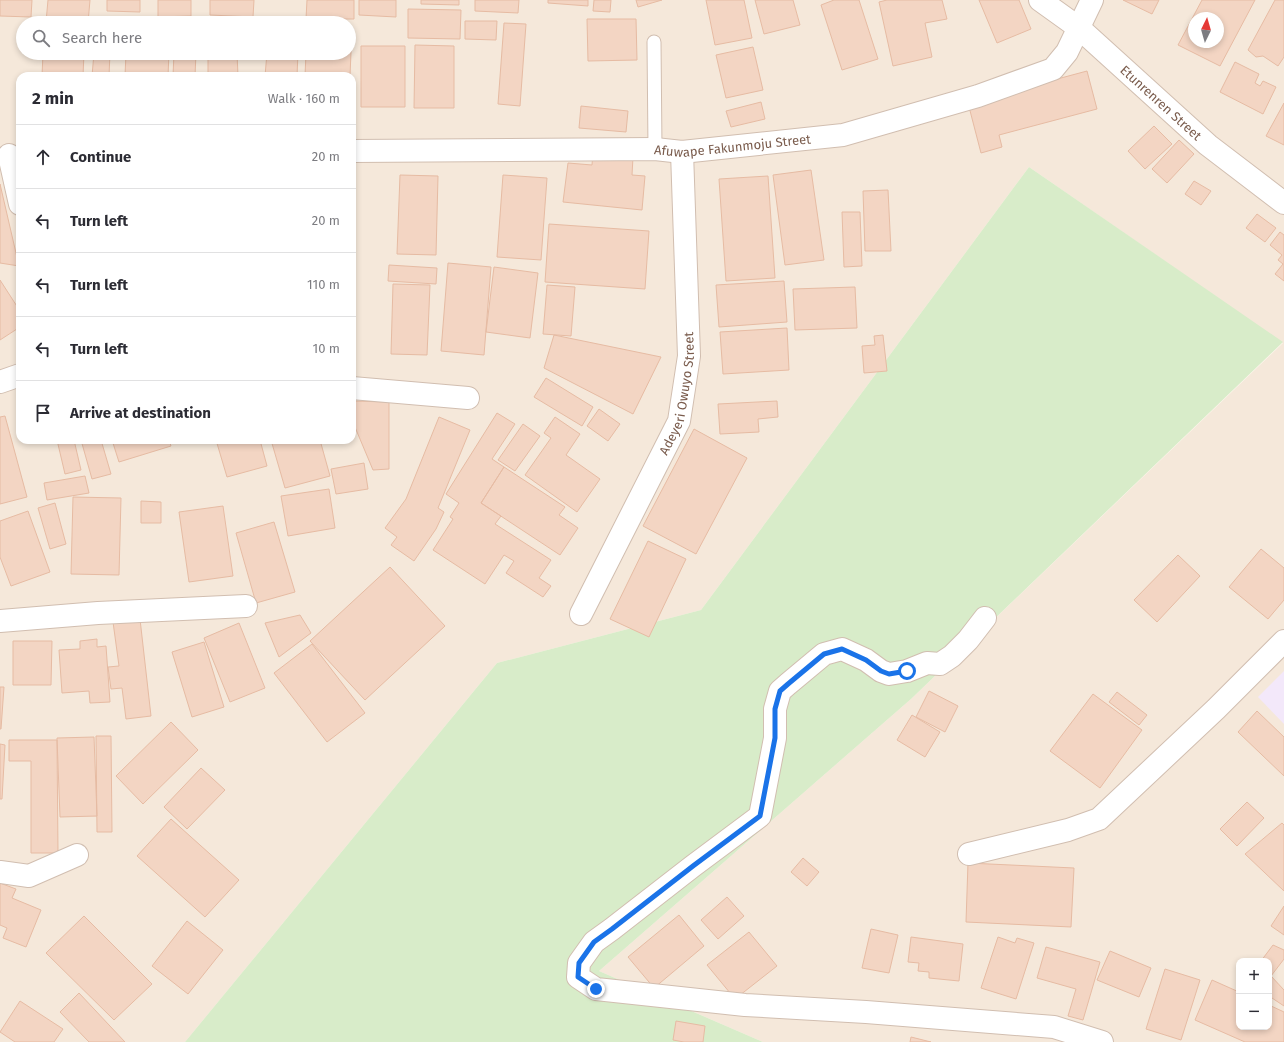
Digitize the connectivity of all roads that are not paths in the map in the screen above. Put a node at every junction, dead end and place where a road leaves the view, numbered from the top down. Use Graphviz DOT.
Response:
graph roads {
  1 [pos="1040,0"];
  2 [pos="1092,0"];
  3 [pos="1079,28"];
  4 [pos="654,42"];
  5 [pos="655,149"];
  6 [pos="356,151"];
  7 [pos="682,152"];
  8 [pos="10,155"];
  9 [pos="16,184"];
  10 [pos="1284,203"];
  11 [pos="16,376"];
  12 [pos="0,382"];
  13 [pos="356,388"];
  14 [pos="468,398"];
  15 [pos="246,606"];
  16 [pos="581,614"];
  17 [pos="985,618"];
  18 [pos="0,621"];
  19 [pos="1284,641"];
  20 [pos="969,854"];
  21 [pos="77,855"];
  22 [pos="0,872"];
  23 [pos="1102,1042"];
  1 -- 3 [label="street, Etunrenren Street"];
  2 -- 3 [label="street, Afuwape Fakunmoju Street"];
  3 -- 7 [label="street, Afuwape Fakunmoju Street"];
  3 -- 10 [label="street, Etunrenren Street"];
  4 -- 5 [label="lane"];
  5 -- 6 [label="street, Afuwape Fakunmoju Street"];
  5 -- 7 [label="street, Afuwape Fakunmoju Street"];
  7 -- 16 [label="street, Adeyeri Owuyo Street"];
  8 -- 9 [label="street"];
  11 -- 12 [label="street"];
  13 -- 14 [label="street"];
  15 -- 18 [label="street"];
  17 -- 23 [label="street"];
  19 -- 20 [label="street"];
  21 -- 22 [label="street"];
}
